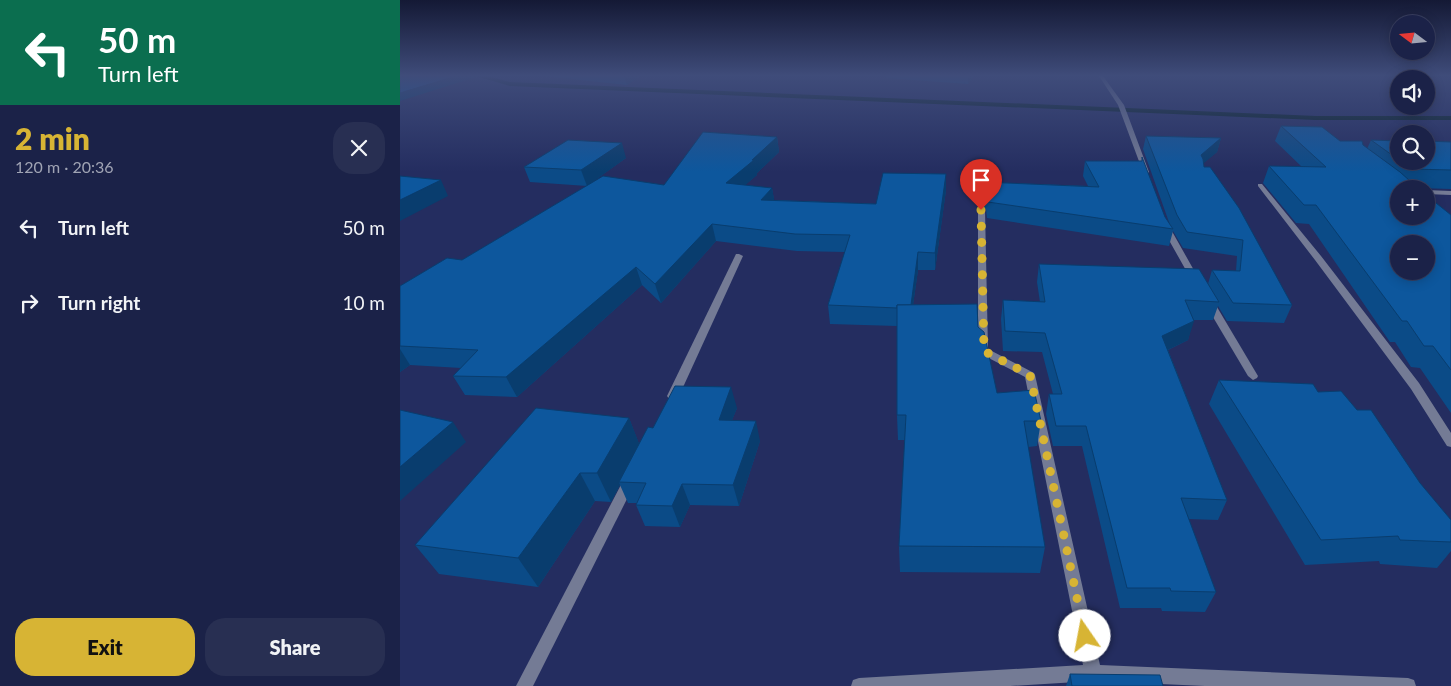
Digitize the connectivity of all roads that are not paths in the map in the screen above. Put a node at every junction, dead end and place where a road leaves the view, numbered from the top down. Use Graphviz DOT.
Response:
graph roads {
  1 [pos="1122,108"];
  2 [pos="1151,185"];
  3 [pos="1260,185"];
  4 [pos="1435,192"];
  5 [pos="1451,193"];
  6 [pos="981,210"];
  7 [pos="1161,214"];
  8 [pos="739,256"];
  9 [pos="1253,376"];
  10 [pos="670,404"];
  11 [pos="1451,443"];
  12 [pos="634,474"];
  13 [pos="1093,673"];
  14 [pos="524,686"];
  15 [pos="859,686"];
  16 [pos="1408,686"];
  1 -- 2 [label="street"];
  3 -- 11 [label="street"];
  4 -- 5 [label="street"];
  6 -- 13 [label="street"];
  7 -- 9 [label="street"];
  8 -- 10 [label="street"];
  12 -- 14 [label="street"];
  13 -- 15 [label="street"];
  13 -- 16 [label="street"];
}
